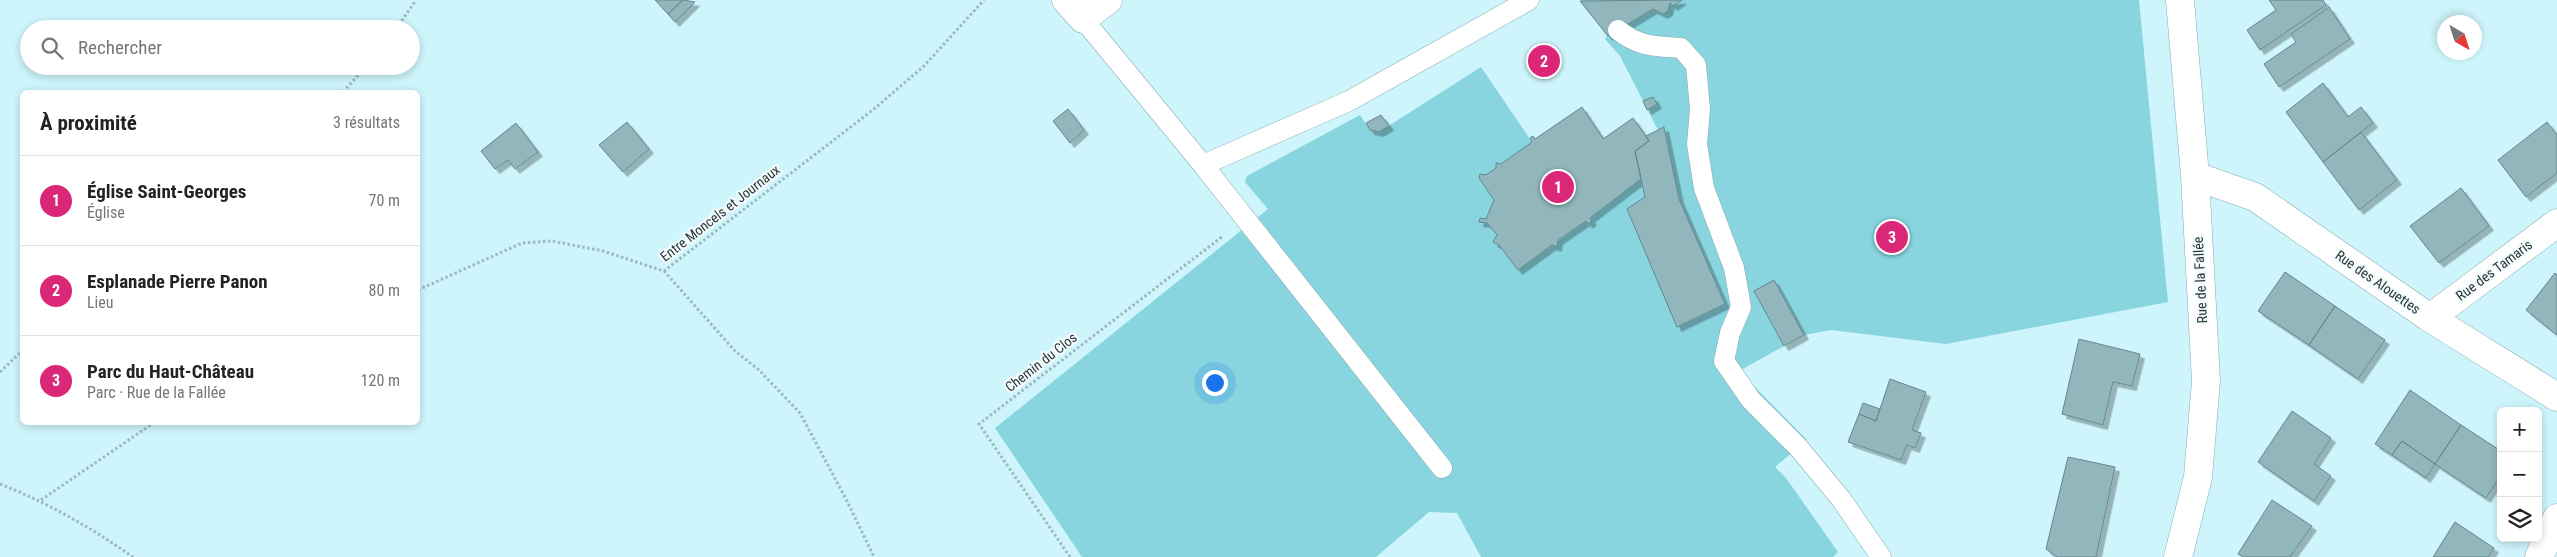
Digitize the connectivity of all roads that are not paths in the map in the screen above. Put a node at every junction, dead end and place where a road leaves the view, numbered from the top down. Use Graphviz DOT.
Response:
graph roads {
  1 [pos="1108,0"];
  2 [pos="1529,0"];
  3 [pos="2180,0"];
  4 [pos="1074,10"];
  5 [pos="1618,30"];
  6 [pos="1202,165"];
  7 [pos="2195,176"];
  8 [pos="2557,223"];
  9 [pos="2430,318"];
  10 [pos="2557,397"];
  11 [pos="1442,468"];
  12 [pos="2557,518"];
  13 [pos="1881,557"];
  14 [pos="2178,557"];
  15 [pos="2539,557"];
  1 -- 4 [label="street"];
  2 -- 6 [label="lane"];
  3 -- 7 [label="street, Rue de la Fallée"];
  4 -- 6 [label="lane"];
  5 -- 13 [label="lane"];
  6 -- 11 [label="lane"];
  7 -- 9 [label="street, Rue des Alouettes"];
  7 -- 14 [label="street, Rue de la Fallée"];
  8 -- 9 [label="street, Rue des Tamaris"];
  9 -- 10 [label="street, Rue des Alouettes"];
  12 -- 15 [label="street"];
}
